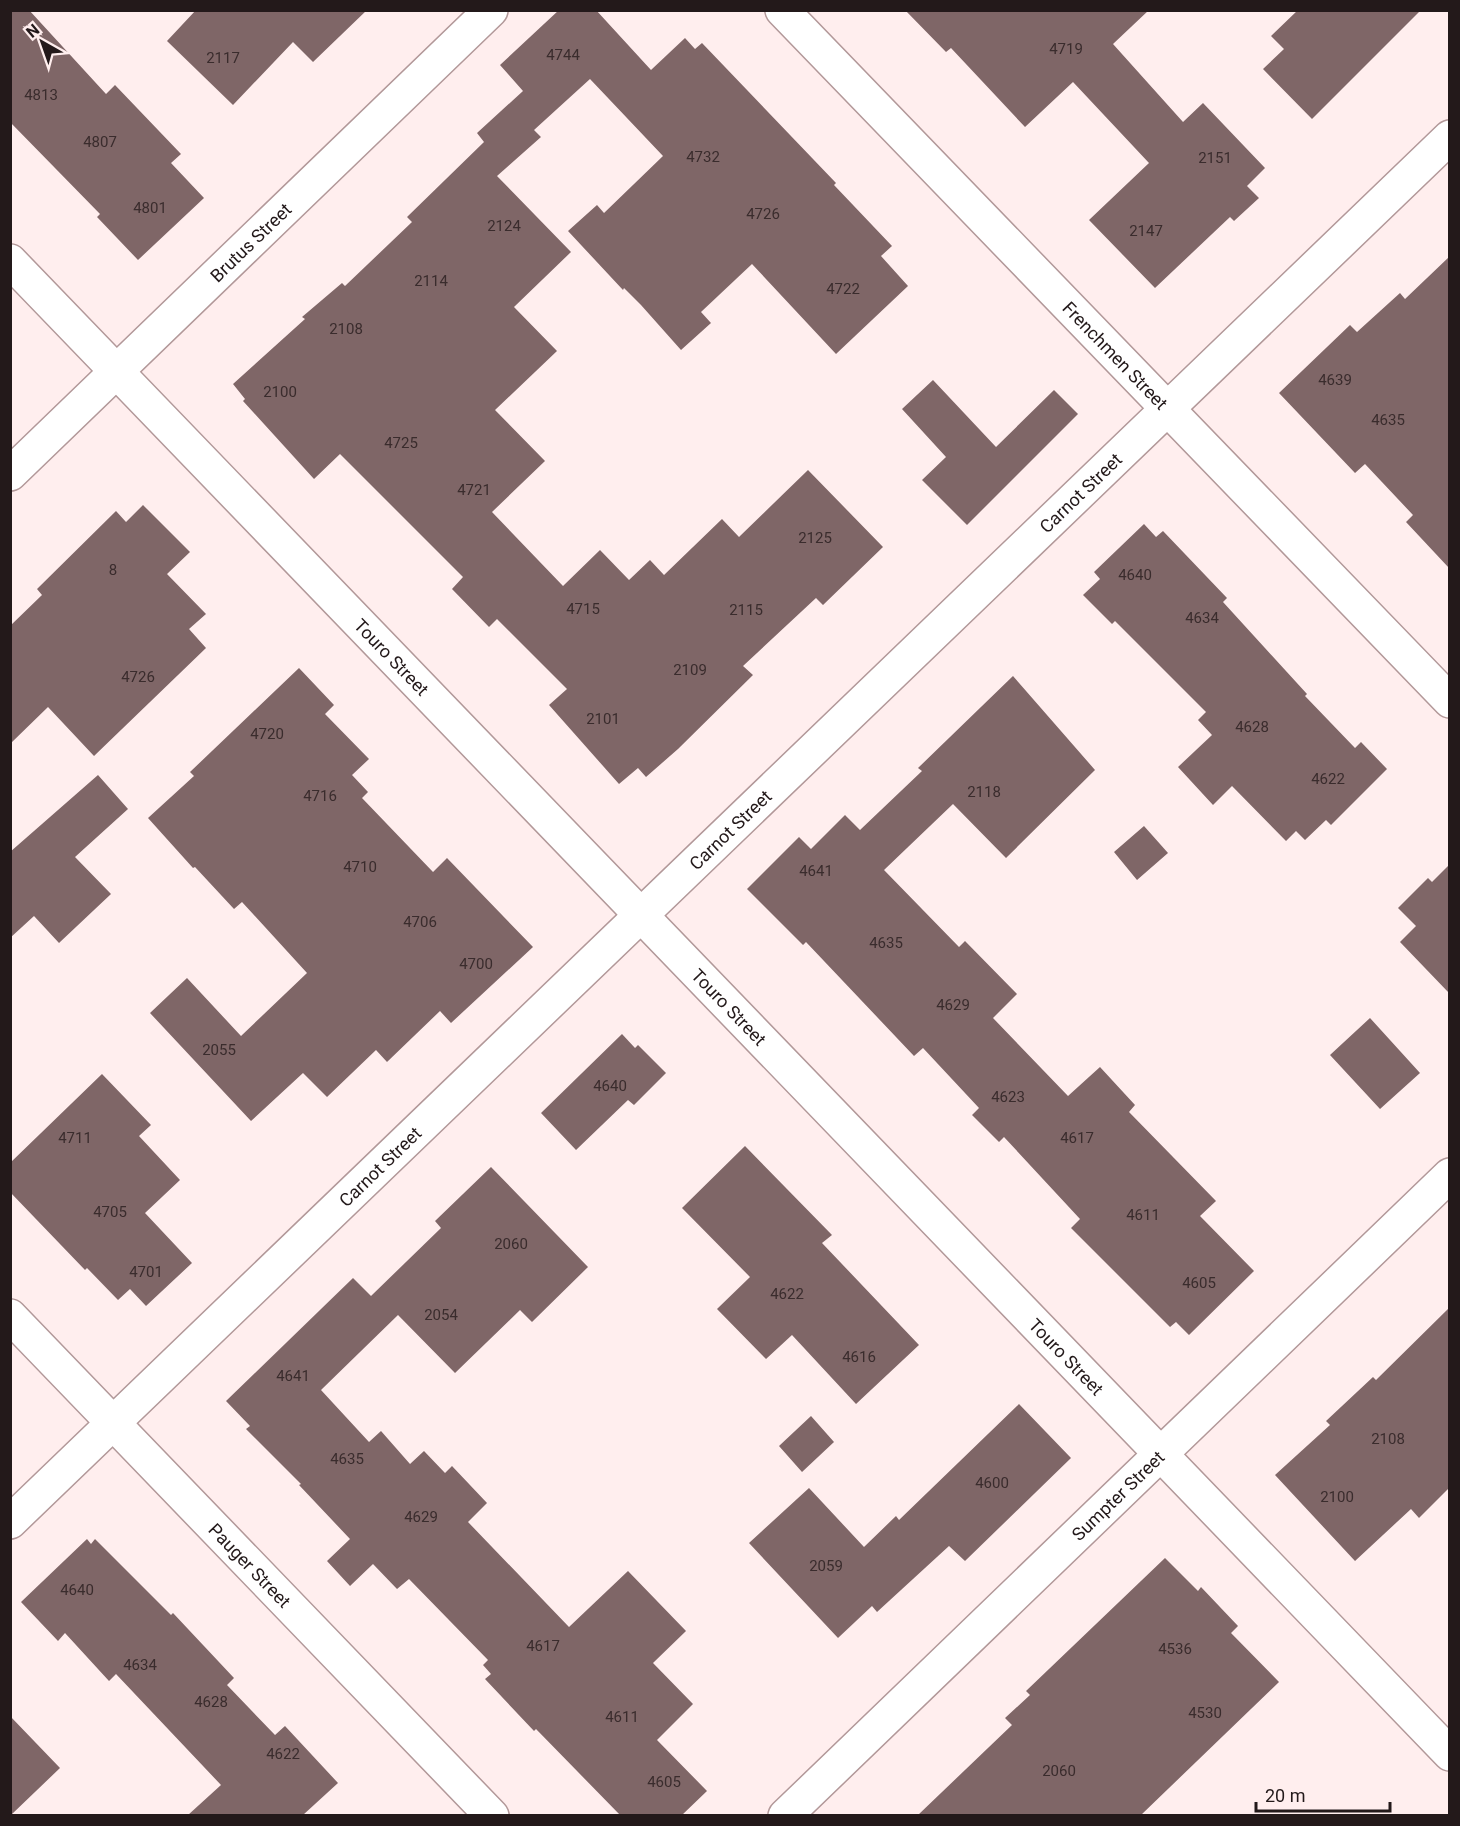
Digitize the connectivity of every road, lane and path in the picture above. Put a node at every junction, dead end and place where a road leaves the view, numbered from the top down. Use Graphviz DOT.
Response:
graph roads {
  1 [pos="491,10"];
  2 [pos="782,10"];
  3 [pos="1449,136"];
  4 [pos="10,261"];
  5 [pos="117,371"];
  6 [pos="1166,408"];
  7 [pos="10,474"];
  8 [pos="1449,701"];
  9 [pos="641,915"];
  10 [pos="1449,1175"];
  11 [pos="10,1316"];
  12 [pos="114,1423"];
  13 [pos="1160,1454"];
  14 [pos="10,1522"];
  15 [pos="1449,1754"];
  16 [pos="492,1815"];
  17 [pos="785,1815"];
  1 -- 5 [label="street, Brutus Street"];
  2 -- 6 [label="street, Frenchmen Street"];
  3 -- 6 [label="street, Carnot Street"];
  4 -- 5 [label="street, Touro Street"];
  5 -- 7 [label="street, Brutus Street"];
  5 -- 9 [label="street, Touro Street"];
  6 -- 8 [label="street, Frenchmen Street"];
  6 -- 9 [label="street, Carnot Street"];
  9 -- 12 [label="street, Carnot Street"];
  9 -- 13 [label="street, Touro Street"];
  10 -- 13 [label="street, Sumpter Street"];
  11 -- 12 [label="street, Pauger Street"];
  12 -- 14 [label="street, Carnot Street"];
  12 -- 16 [label="street, Pauger Street"];
  13 -- 15 [label="street, Touro Street"];
  13 -- 17 [label="street, Sumpter Street"];
}
